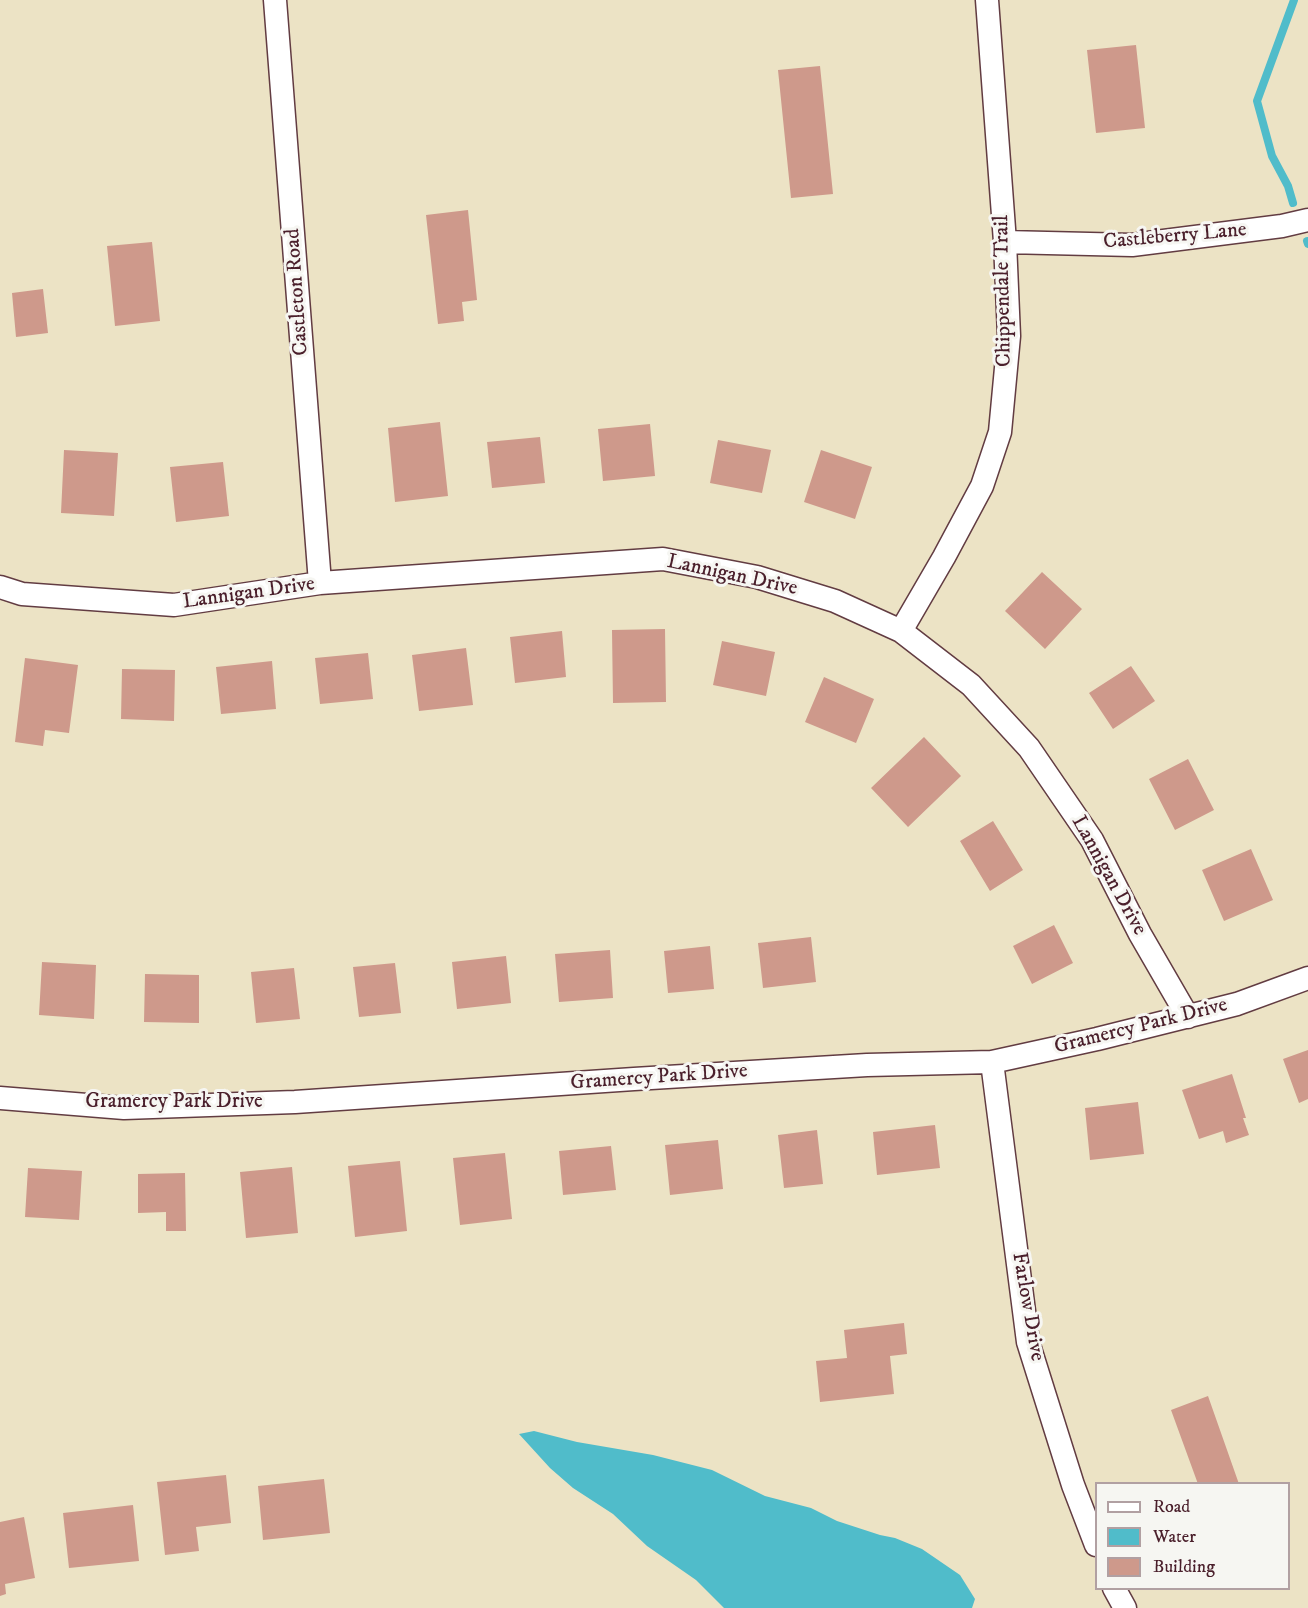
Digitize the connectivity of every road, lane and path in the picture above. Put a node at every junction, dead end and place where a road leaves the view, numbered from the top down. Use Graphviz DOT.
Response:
graph roads {
  1 [pos="275,0"];
  2 [pos="987,0"];
  3 [pos="1308,220"];
  4 [pos="1005,242"];
  5 [pos="320,583"];
  6 [pos="0,587"];
  7 [pos="901,631"];
  8 [pos="1308,978"];
  9 [pos="1188,1017"];
  10 [pos="992,1062"];
  11 [pos="0,1098"];
  12 [pos="1095,1542"];
  13 [pos="1115,1590"];
  14 [pos="1125,1608"];
  1 -- 5 [label="street, Castleton Road"];
  2 -- 4 [label="street, Chippendale Trail"];
  3 -- 4 [label="street, Castleberry Lane"];
  4 -- 7 [label="street, Chippendale Trail"];
  5 -- 6 [label="street, Lannigan Drive"];
  5 -- 7 [label="street, Lannigan Drive"];
  7 -- 9 [label="street, Lannigan Drive"];
  8 -- 9 [label="street, Gramercy Park Drive"];
  9 -- 10 [label="street, Gramercy Park Drive"];
  10 -- 11 [label="street, Gramercy Park Drive"];
  10 -- 12 [label="street, Farlow Drive"];
  13 -- 14 [label="street"];
}
